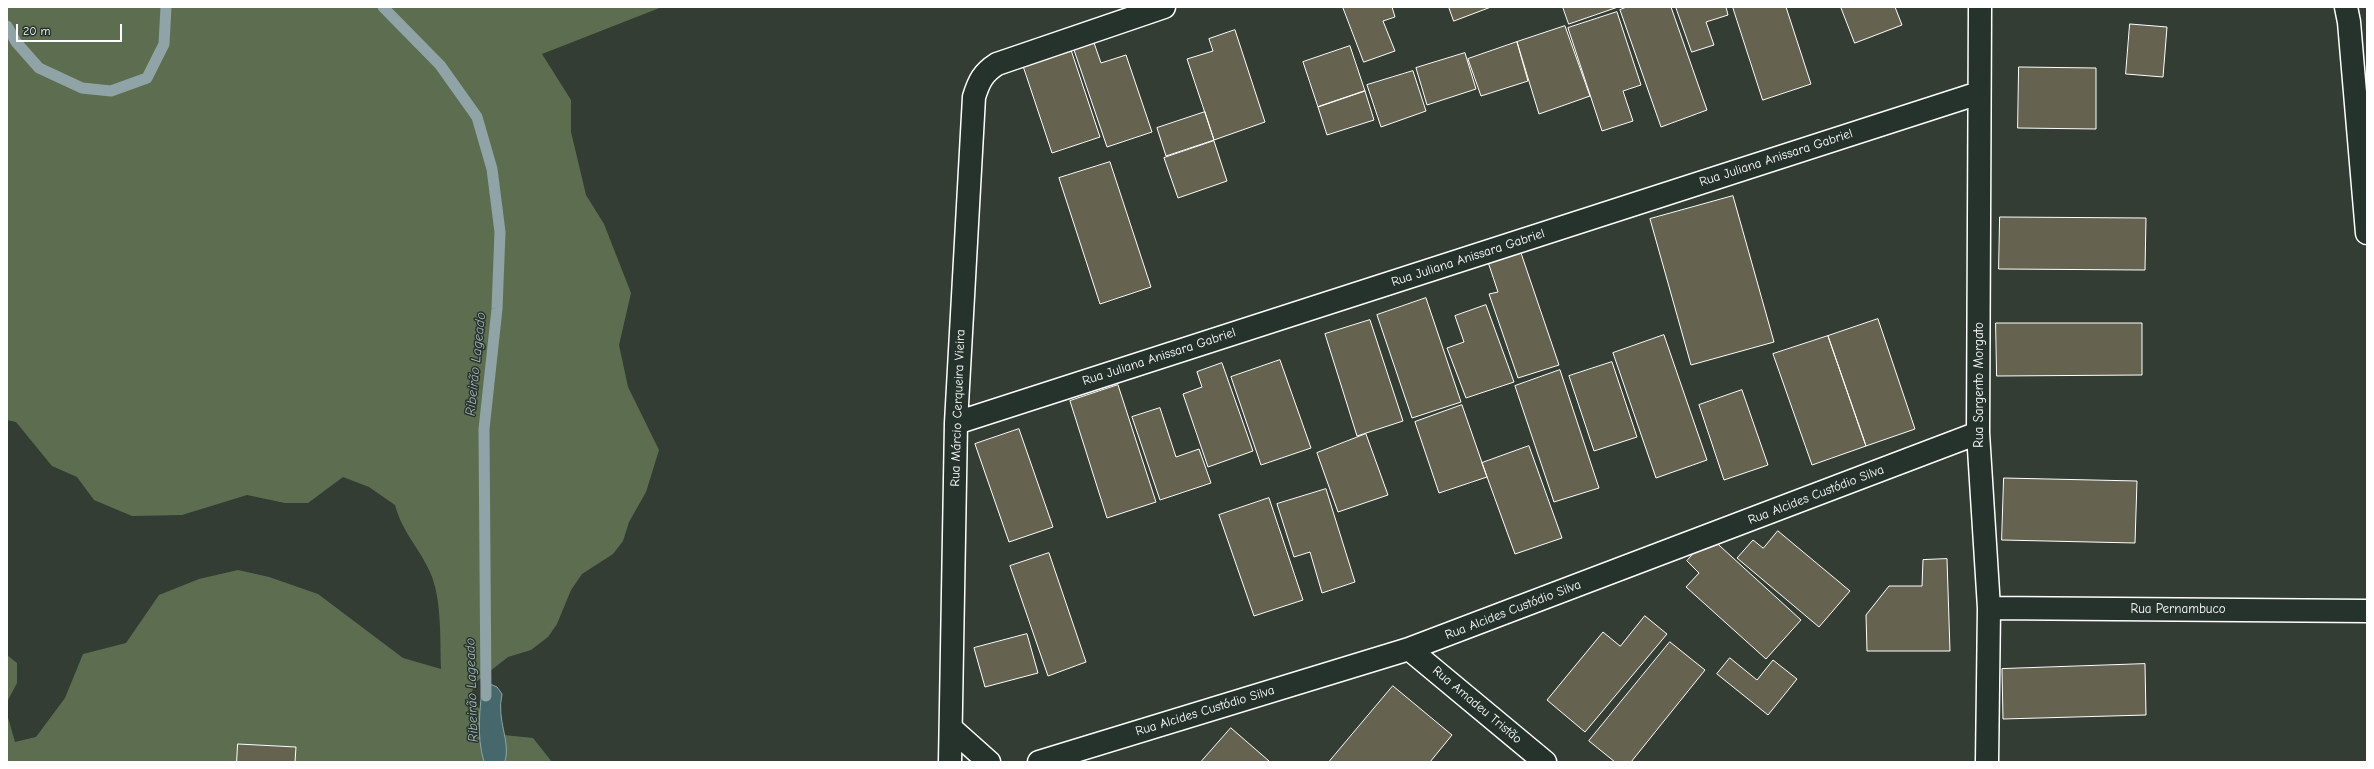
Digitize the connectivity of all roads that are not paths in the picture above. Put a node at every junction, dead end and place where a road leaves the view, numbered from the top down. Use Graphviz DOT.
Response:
graph roads {
  1 [pos="1164,7"];
  2 [pos="1980,7"];
  3 [pos="2346,7"];
  4 [pos="1979,93"];
  5 [pos="2367,233"];
  6 [pos="956,423"];
  7 [pos="1978,433"];
  8 [pos="1989,608"];
  9 [pos="2367,611"];
  10 [pos="1409,649"];
  11 [pos="952,729"];
  12 [pos="950,762"];
  13 [pos="989,762"];
  14 [pos="1038,762"];
  15 [pos="1545,762"];
  16 [pos="1987,762"];
  1 -- 6 [label="street, Rua Márcio Cerqueira Vieira"];
  2 -- 4 [label="street, Rua Sargento Morgato"];
  3 -- 5 [label="street"];
  4 -- 6 [label="street, Rua Juliana Anissara Gabriel"];
  4 -- 7 [label="street, Rua Sargento Morgato"];
  6 -- 11 [label="street, Rua Márcio Cerqueira Vieira"];
  7 -- 8 [label="street, Rua Sargento Morgato"];
  7 -- 10 [label="street, Rua Alcides Custódio Silva"];
  8 -- 9 [label="street, Rua Pernambuco"];
  8 -- 16 [label="street, Rua Sargento Morgato"];
  10 -- 14 [label="street, Rua Alcides Custódio Silva"];
  10 -- 15 [label="street, Rua Amadeu Tristão"];
  11 -- 12 [label="street, Rua Márcio Cerqueira Vieira"];
  11 -- 13 [label="street"];
}
